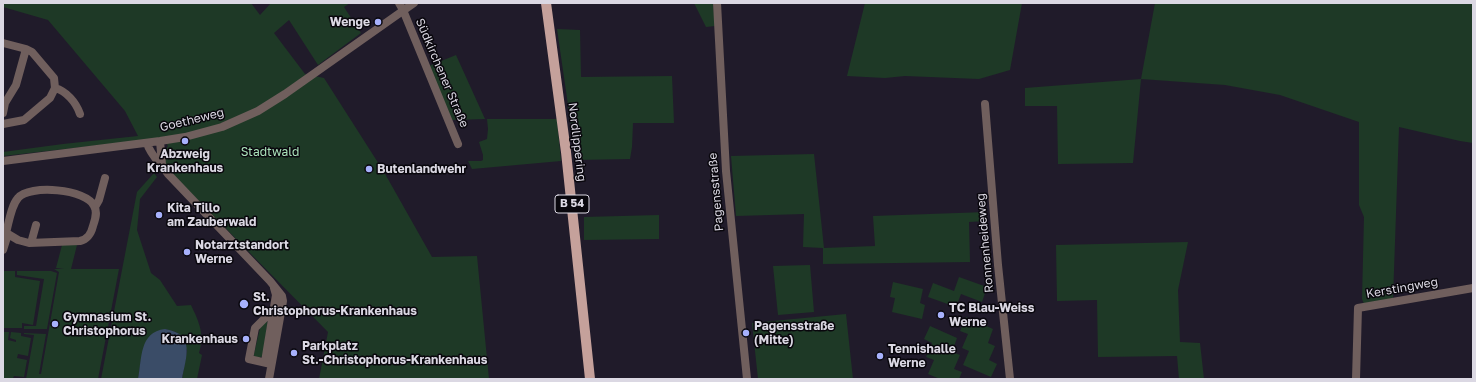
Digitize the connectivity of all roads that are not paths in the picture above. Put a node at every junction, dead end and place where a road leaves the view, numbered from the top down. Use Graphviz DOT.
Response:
graph roads {
  1 [pos="414,3"];
  2 [pos="546,3"];
  3 [pos="717,3"];
  4 [pos="401,7"];
  5 [pos="3,43"];
  6 [pos="26,49"];
  7 [pos="55,88"];
  8 [pos="985,104"];
  9 [pos="3,113"];
  10 [pos="80,114"];
  11 [pos="3,124"];
  12 [pos="160,141"];
  13 [pos="147,143"];
  14 [pos="458,144"];
  15 [pos="3,161"];
  16 [pos="162,164"];
  17 [pos="105,178"];
  18 [pos="95,208"];
  19 [pos="36,225"];
  20 [pos="6,232"];
  21 [pos="31,243"];
  22 [pos="3,250"];
  23 [pos="273,285"];
  24 [pos="1473,288"];
  25 [pos="274,309"];
  26 [pos="268,363"];
  27 [pos="268,379"];
  28 [pos="590,379"];
  29 [pos="747,379"];
  30 [pos="1010,379"];
  31 [pos="1356,379"];
  1 -- 4 [label="street, Südkirchener Straße"];
  2 -- 28 [label="main road, Nordlippering / B 54"];
  3 -- 29 [label="street, Pagensstraße"];
  4 -- 12 [label="street, Goetheweg"];
  4 -- 14 [label="street, Südkirchener Straße"];
  5 -- 6 [label="street"];
  6 -- 7 [label="street"];
  6 -- 9 [label="street"];
  7 -- 10 [label="street"];
  7 -- 11 [label="street"];
  8 -- 30 [label="street, Ronnenheideweg"];
  12 -- 13 [label="street, Goetheweg"];
  12 -- 16 [label="street"];
  13 -- 15 [label="street, Goetheweg"];
  13 -- 16 [label="street"];
  16 -- 23 [label="street"];
  17 -- 18 [label="street"];
  18 -- 20 [label="street"];
  18 -- 21 [label="street"];
  19 -- 21 [label="street"];
  20 -- 21 [label="street"];
  20 -- 22 [label="street"];
  23 -- 25 [label="street"];
  23 -- 26 [label="street"];
  24 -- 31 [label="street, Kerstingweg"];
  25 -- 26 [label="street"];
  25 -- 26 [label="street"];
  26 -- 27 [label="street"];
}
